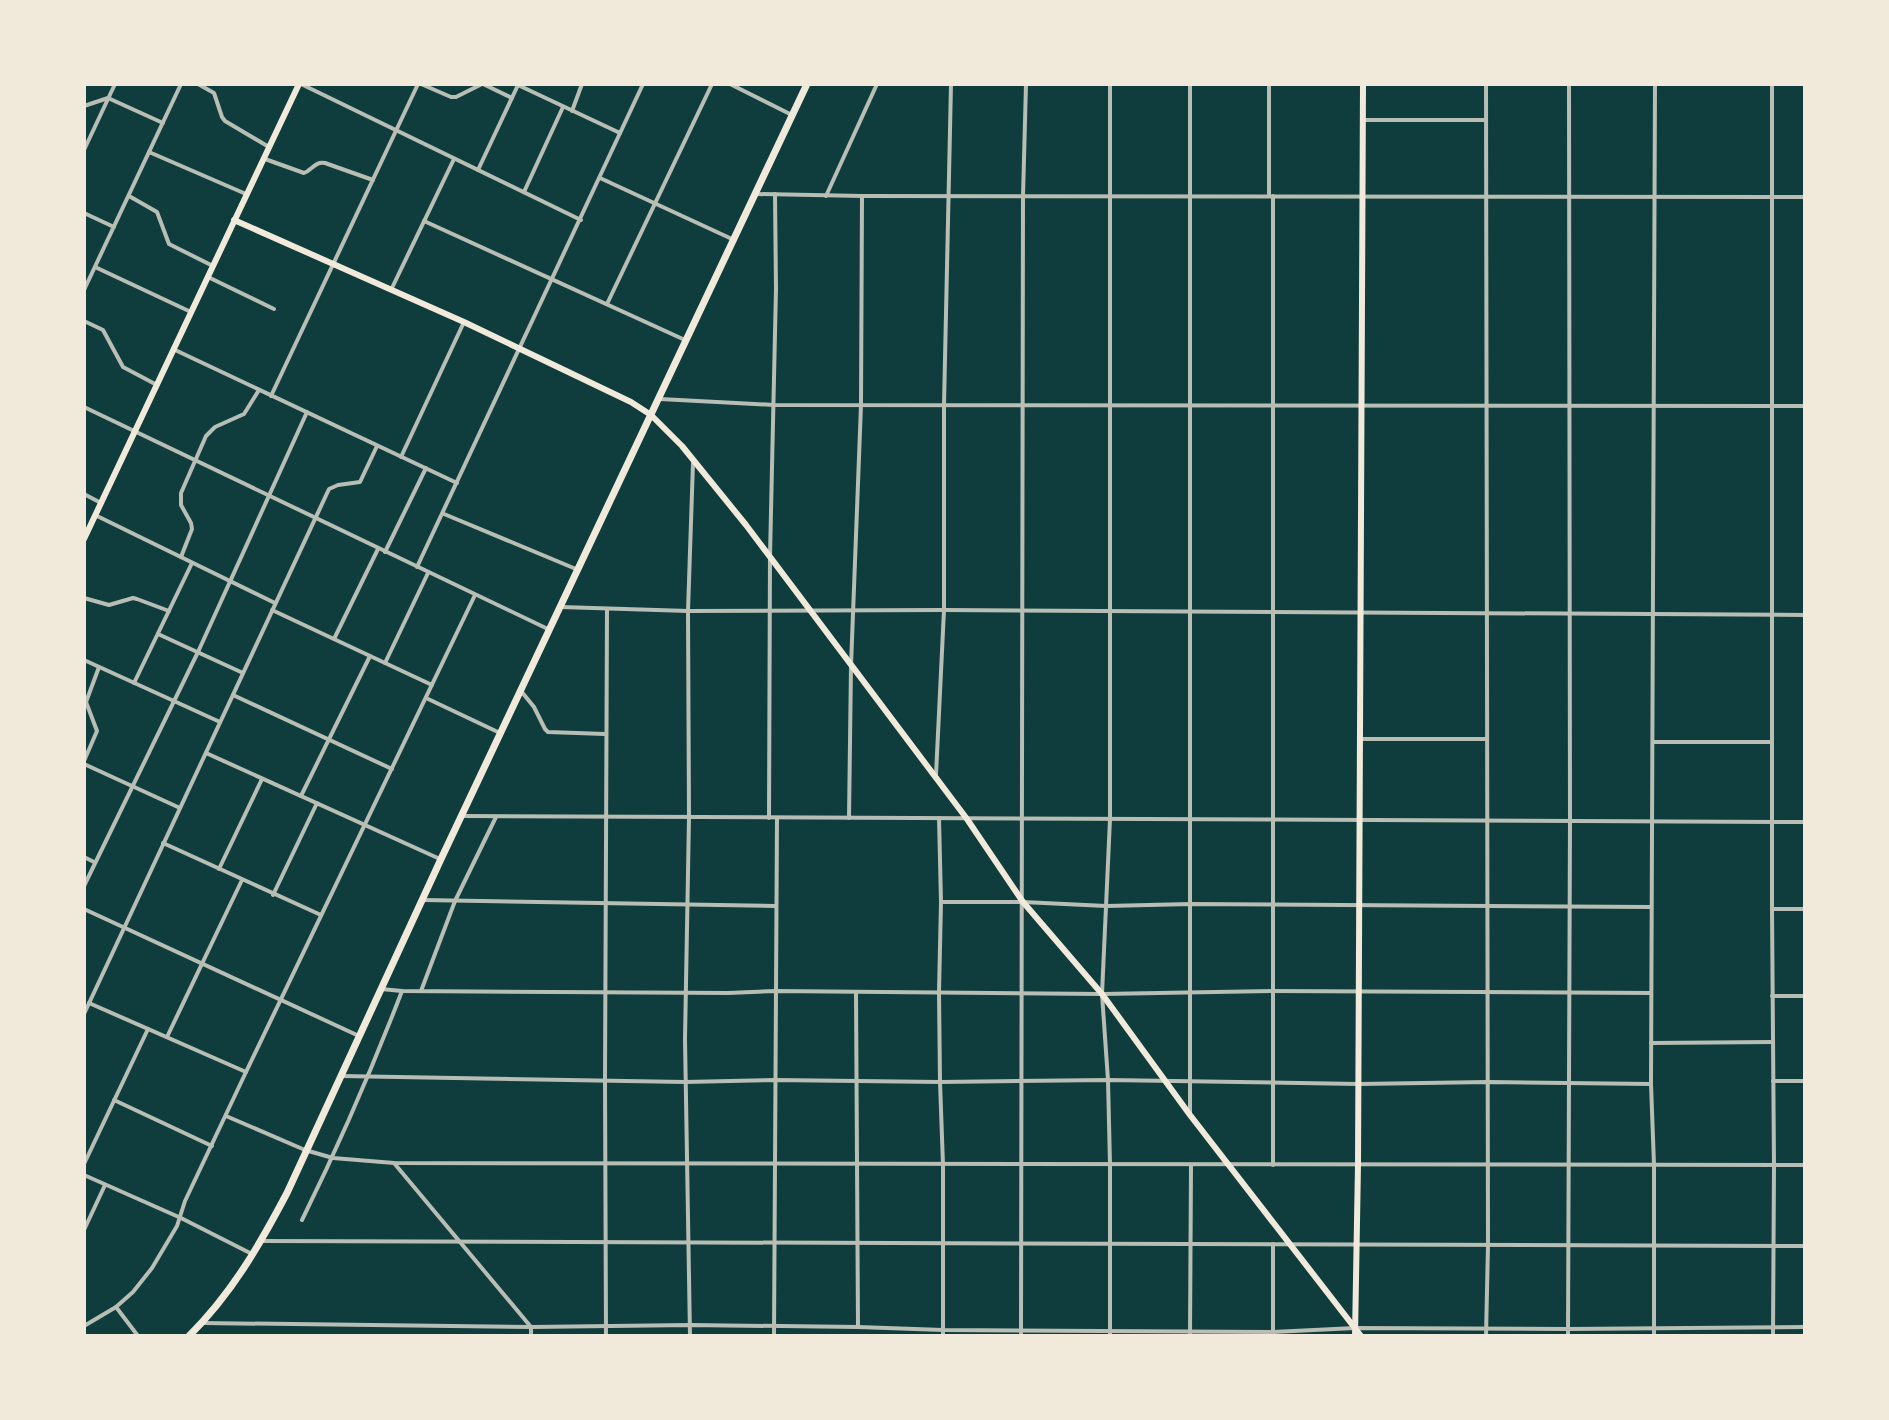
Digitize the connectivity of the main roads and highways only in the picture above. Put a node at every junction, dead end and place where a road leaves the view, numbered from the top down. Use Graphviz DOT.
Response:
graph roads {
  1 [pos="300,84"];
  2 [pos="807,84"];
  3 [pos="1363,84"];
  4 [pos="234,220"];
  5 [pos="651,415"];
  6 [pos="84,539"];
  7 [pos="1357,1333"];
  8 [pos="189,1336"];
  1 -- 4 [label="main road"];
  2 -- 5 [label="highway"];
  3 -- 7 [label="main road"];
  4 -- 5 [label="main road"];
  4 -- 6 [label="main road"];
  5 -- 7 [label="main road"];
  5 -- 8 [label="highway"];
}
